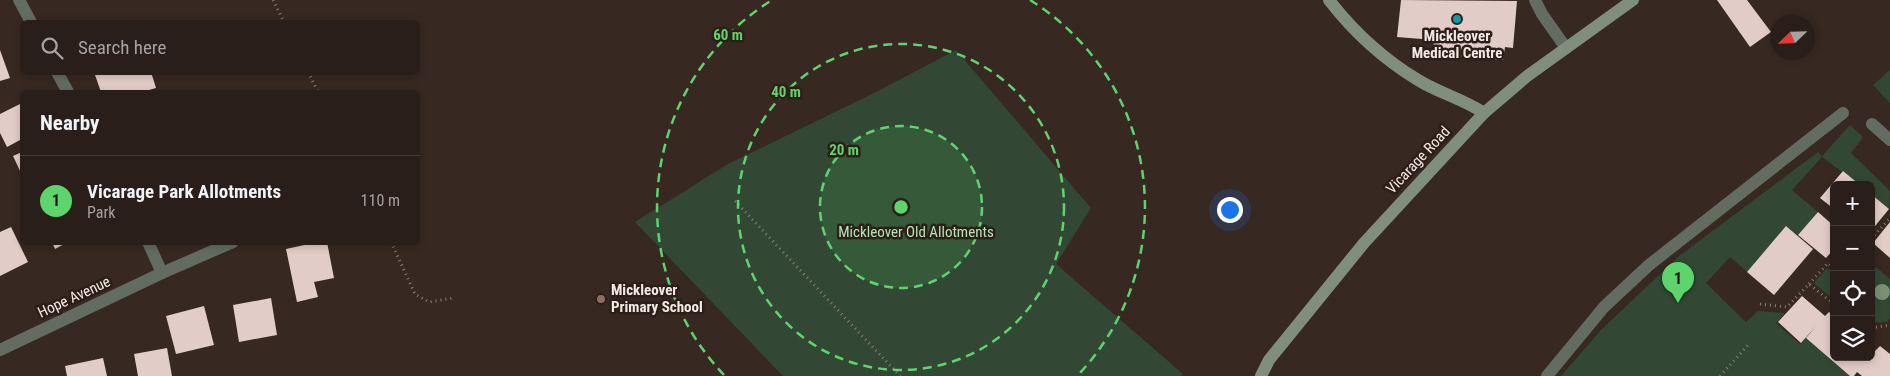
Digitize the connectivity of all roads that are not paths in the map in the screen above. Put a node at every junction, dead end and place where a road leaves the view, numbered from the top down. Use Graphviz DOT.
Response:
graph roads {
  1 [pos="19,0"];
  2 [pos="1330,0"];
  3 [pos="1535,0"];
  4 [pos="1634,0"];
  5 [pos="29,20"];
  6 [pos="1566,48"];
  7 [pos="59,75"];
  8 [pos="67,90"];
  9 [pos="1484,113"];
  10 [pos="1844,113"];
  11 [pos="1872,124"];
  12 [pos="1890,140"];
  13 [pos="149,245"];
  14 [pos="226,245"];
  15 [pos="162,273"];
  16 [pos="0,350"];
  17 [pos="1264,374"];
  18 [pos="1547,376"];
  1 -- 5 [label="street"];
  2 -- 9 [label="street"];
  3 -- 6 [label="street"];
  4 -- 6 [label="street, Vicarage Road"];
  6 -- 9 [label="street, Vicarage Road"];
  7 -- 8 [label="street"];
  9 -- 17 [label="street, Vicarage Road"];
  10 -- 18 [label="street"];
  11 -- 12 [label="street"];
  13 -- 15 [label="street"];
  14 -- 15 [label="street, Hope Avenue"];
  15 -- 16 [label="street, Hope Avenue"];
}
